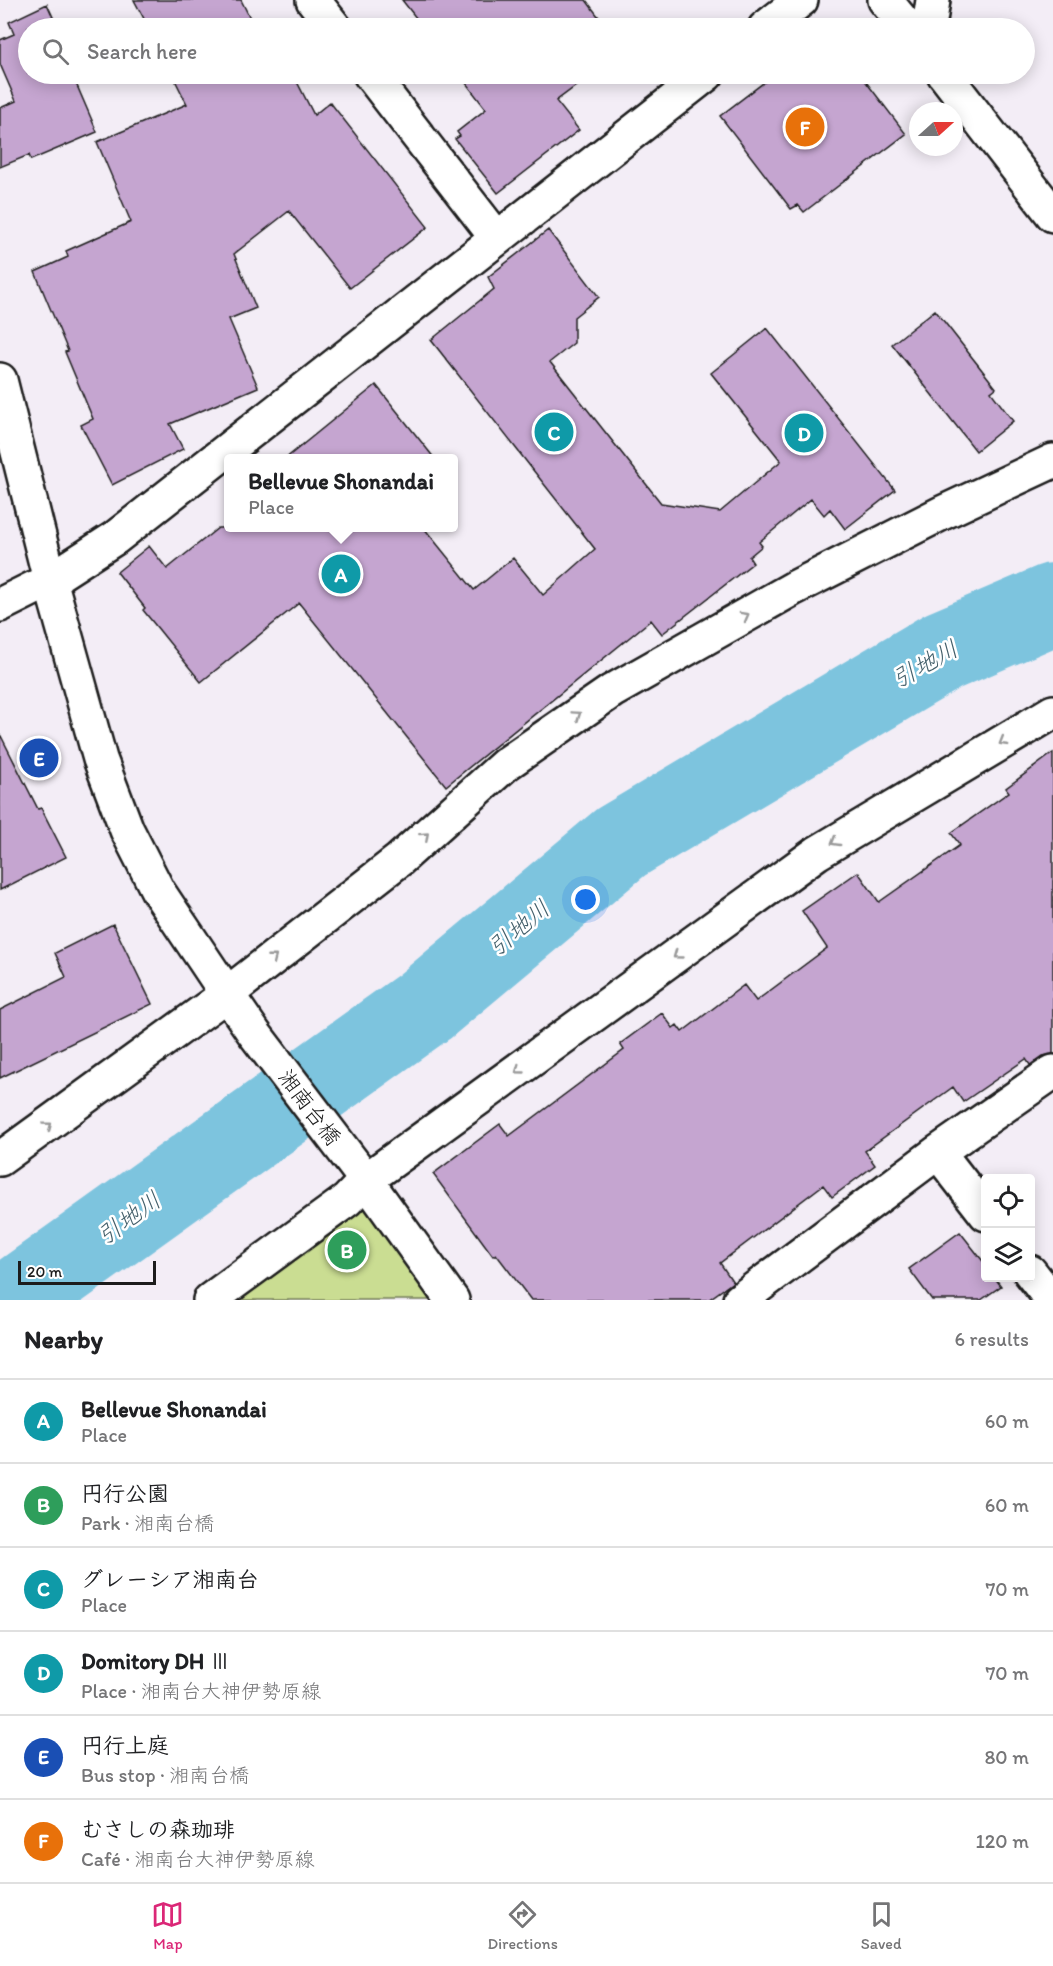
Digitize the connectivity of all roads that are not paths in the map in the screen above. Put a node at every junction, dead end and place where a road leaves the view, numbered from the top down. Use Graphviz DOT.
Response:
graph roads {
  1 [pos="313,0"];
  2 [pos="801,0"];
  3 [pos="885,0"];
  4 [pos="933,0"];
  5 [pos="327,18"];
  6 [pos="778,18"];
  7 [pos="900,18"];
  8 [pos="930,18"];
  9 [pos="378,84"];
  10 [pos="694,84"];
  11 [pos="952,84"];
  12 [pos="1053,215"];
  13 [pos="496,237"];
  14 [pos="0,380"];
  15 [pos="1053,461"];
  16 [pos="50,580"];
  17 [pos="0,605"];
  18 [pos="1053,712"];
  19 [pos="226,994"];
  20 [pos="1053,1072"];
  21 [pos="938,1152"];
  22 [pos="0,1159"];
  23 [pos="366,1180"];
  24 [pos="981,1208"];
  25 [pos="1035,1278"];
  26 [pos="210,1300"];
  27 [pos="452,1300"];
  28 [pos="740,1300"];
  29 [pos="1052,1300"];
  1 -- 5 [label="street"];
  2 -- 6 [label="street"];
  3 -- 7 [label="street"];
  4 -- 8 [label="street"];
  9 -- 13 [label="street"];
  10 -- 13 [label="street"];
  11 -- 12 [label="street"];
  13 -- 16 [label="street"];
  14 -- 16 [label="street, 湘南台橋"];
  19 -- 15 [label="street, one-way"];
  16 -- 17 [label="street"];
  16 -- 19 [label="street, 湘南台橋"];
  18 -- 23 [label="street, one-way"];
  22 -- 19 [label="street, one-way"];
  19 -- 23 [label="street, 湘南台橋"];
  20 -- 21 [label="street"];
  21 -- 24 [label="street"];
  21 -- 28 [label="street"];
  23 -- 26 [label="street"];
  23 -- 27 [label="street, 湘南台橋"];
  25 -- 29 [label="street"];
}
